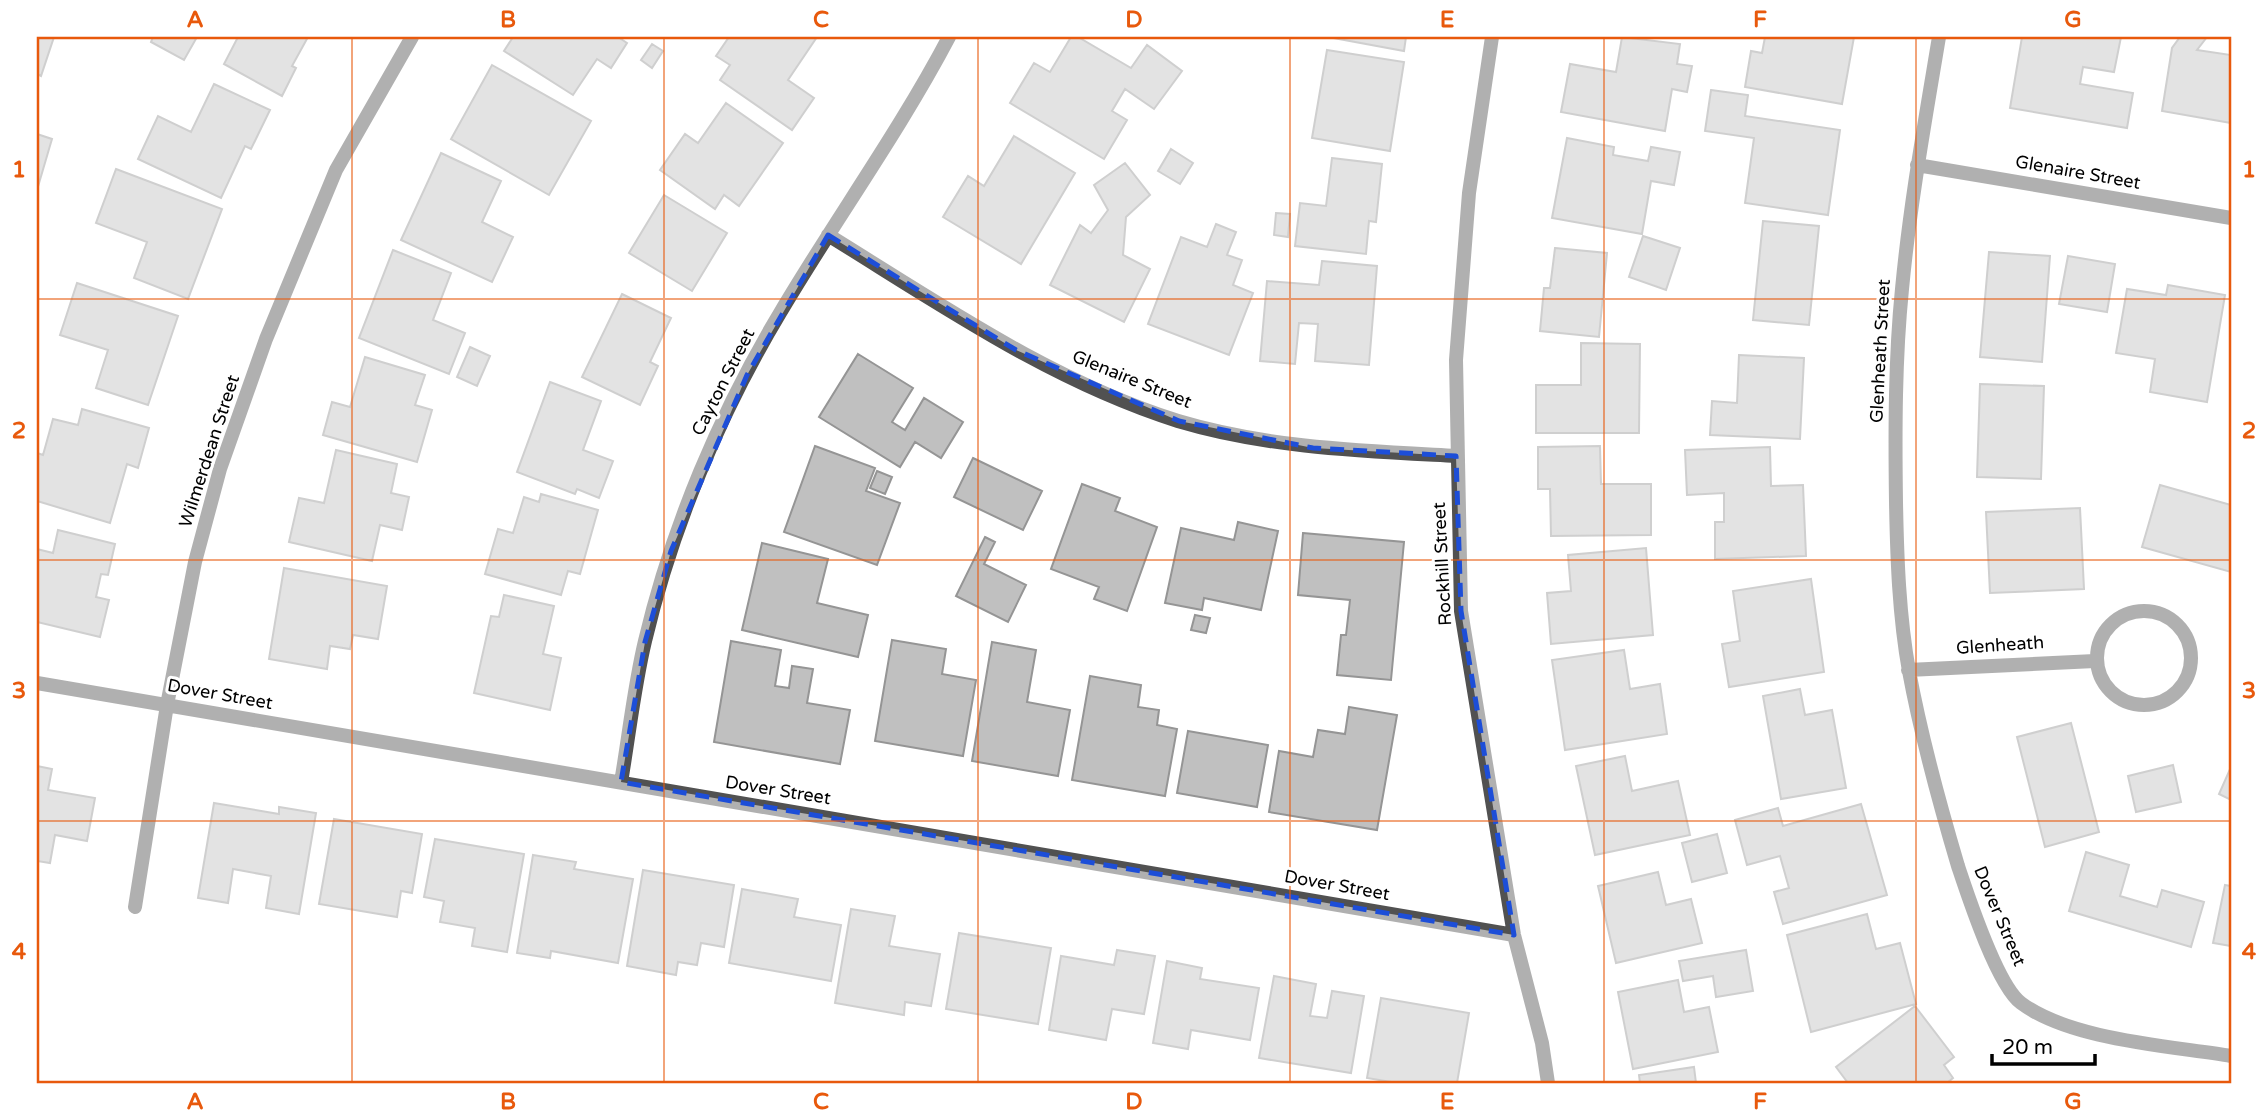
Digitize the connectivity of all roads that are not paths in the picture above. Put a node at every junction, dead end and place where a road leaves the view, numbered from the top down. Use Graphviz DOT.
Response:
graph roads {
  1 [pos="412,37"];
  2 [pos="949,37"];
  3 [pos="1492,37"];
  4 [pos="1939,37"];
  5 [pos="1917,165"];
  6 [pos="2231,218"];
  7 [pos="828,235"];
  8 [pos="1456,456"];
  9 [pos="2095,661"];
  10 [pos="1909,670"];
  11 [pos="37,683"];
  12 [pos="167,705"];
  13 [pos="621,782"];
  14 [pos="135,907"];
  15 [pos="1514,935"];
  16 [pos="2231,1056"];
  17 [pos="1548,1083"];
  1 -- 12 [label="street, Wilmerdean Street"];
  2 -- 7 [label="street, Cayton Street"];
  3 -- 8 [label="street, Rockhill Street"];
  4 -- 5 [label="street, Glenheath Street"];
  5 -- 6 [label="street, Glenaire Street"];
  5 -- 10 [label="street, Glenheath Street"];
  7 -- 8 [label="street, Glenaire Street"];
  7 -- 13 [label="street, Cayton Street"];
  8 -- 15 [label="street, Rockhill Street"];
  9 -- 9 [label="street"];
  9 -- 10 [label="street, Glenheath"];
  10 -- 16 [label="street, Dover Street"];
  11 -- 12 [label="street, Dover Street"];
  12 -- 13 [label="street, Dover Street"];
  12 -- 14 [label="street, Wilmerdean Street"];
  13 -- 15 [label="street, Dover Street"];
  15 -- 17 [label="street, Rockhill Street"];
}
